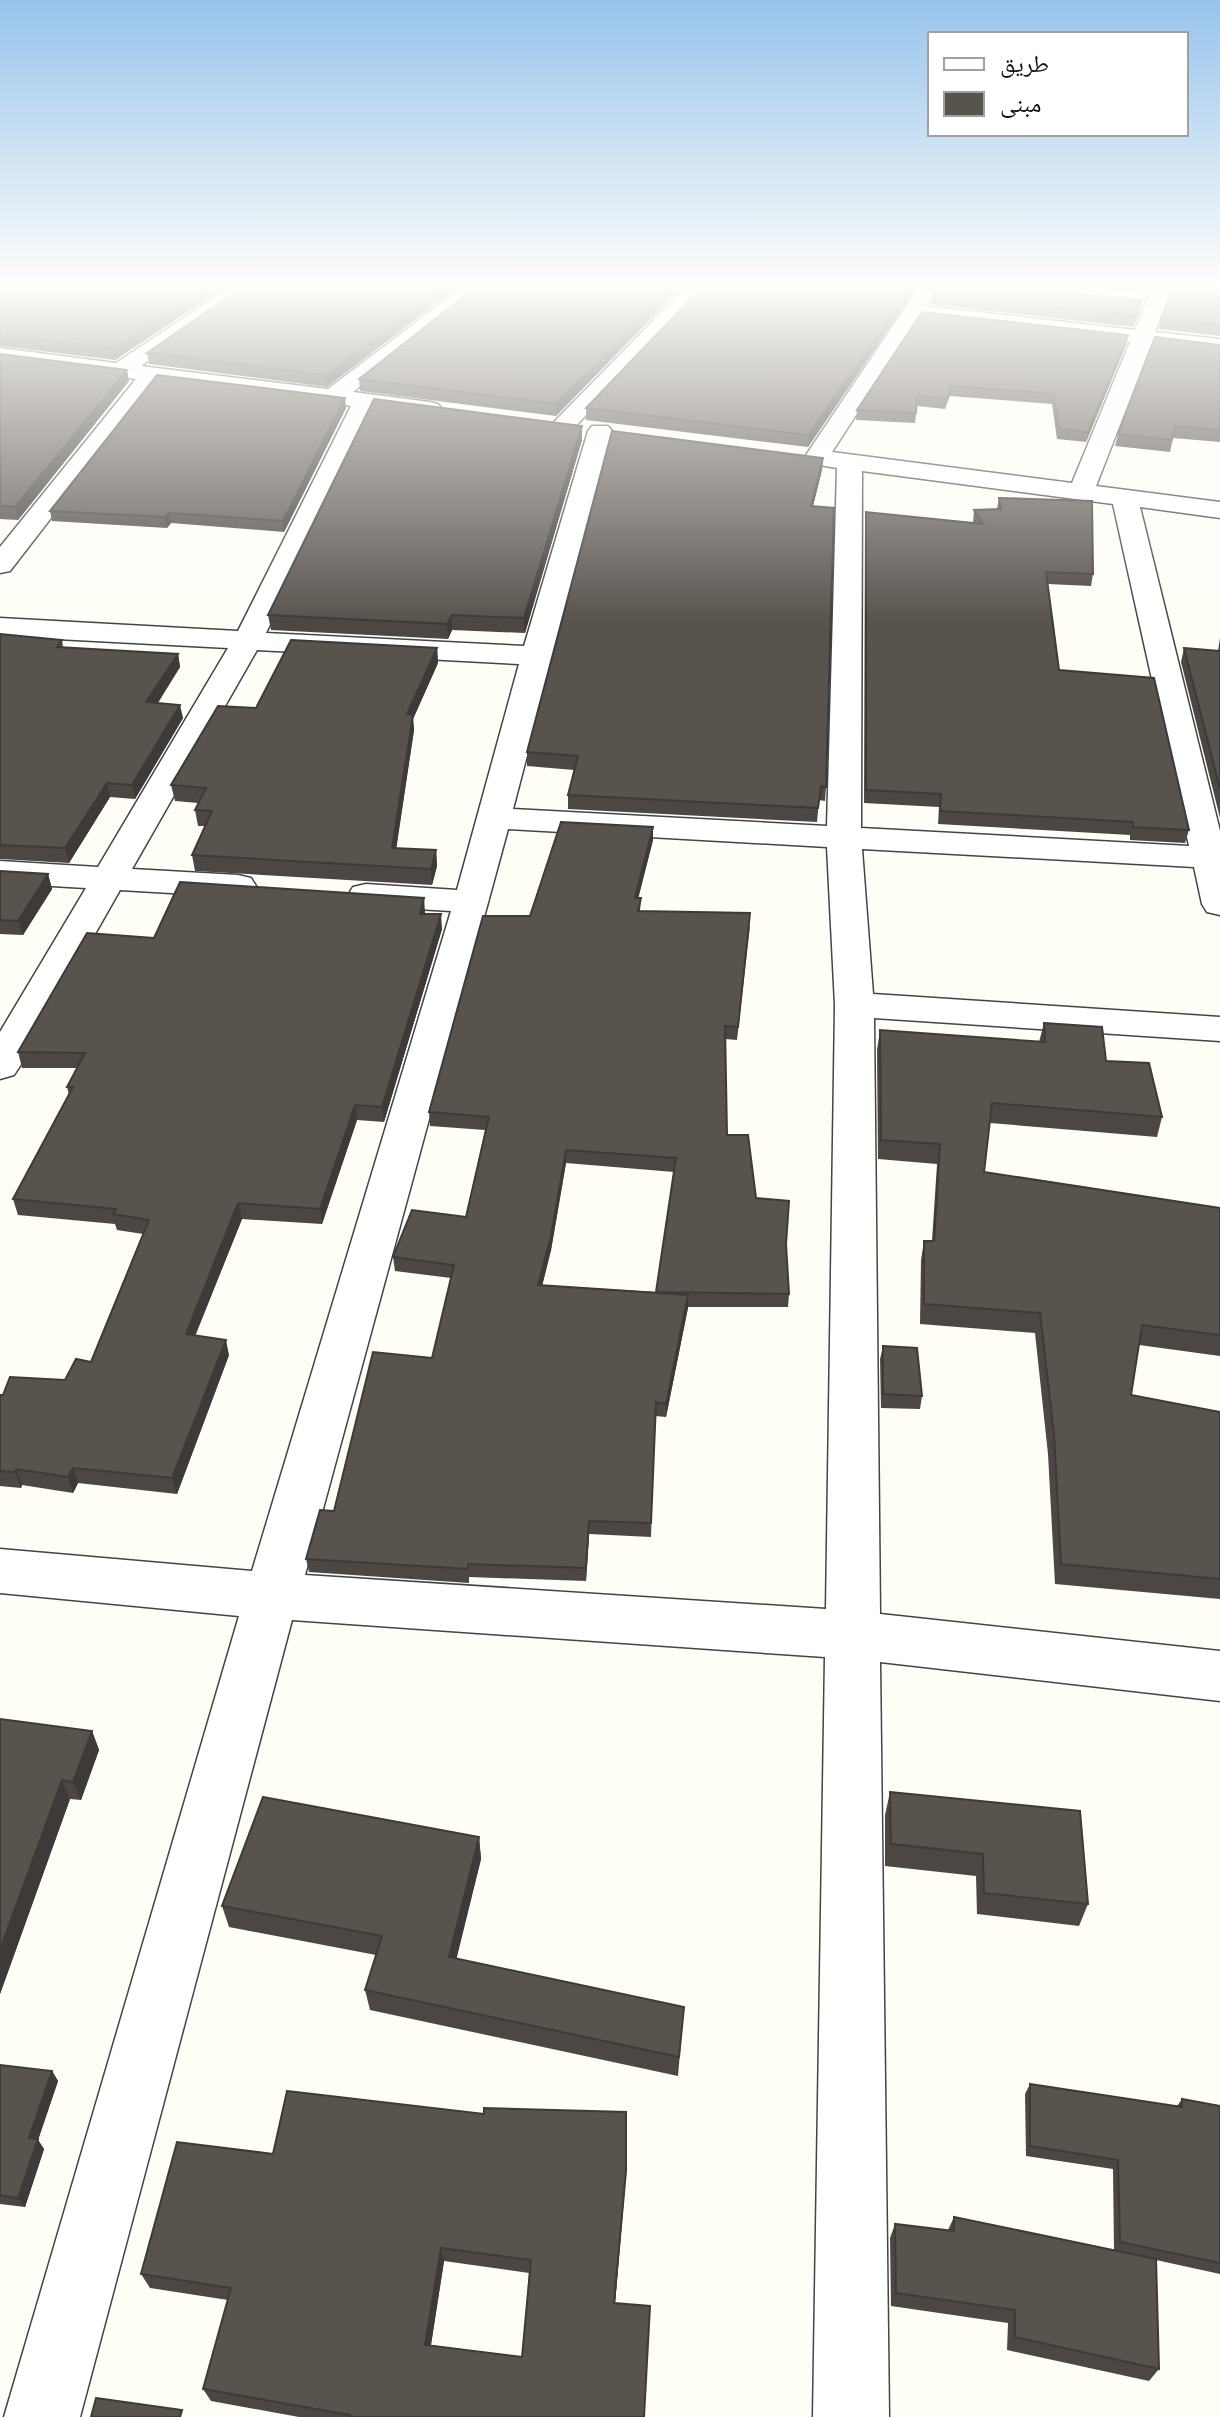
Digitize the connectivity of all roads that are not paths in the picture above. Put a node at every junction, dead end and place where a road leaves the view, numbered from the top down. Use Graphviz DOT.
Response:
graph roads {
  1 [pos="134,396"];
  2 [pos="324,396"];
  3 [pos="618,396"];
  4 [pos="867,396"];
  5 [pos="1121,396"];
  6 [pos="333,397"];
  7 [pos="365,401"];
  8 [pos="456,413"];
  9 [pos="533,422"];
  10 [pos="593,430"];
  11 [pos="785,454"];
  12 [pos="833,460"];
  13 [pos="1081,493"];
  14 [pos="1125,499"];
  15 [pos="1220,510"];
  16 [pos="0,565"];
  17 [pos="0,627"];
  18 [pos="248,640"];
  19 [pos="536,656"];
  20 [pos="493,818"];
  21 [pos="844,838"];
  22 [pos="1214,858"];
  23 [pos="0,872"];
  24 [pos="112,878"];
  25 [pos="268,888"];
  26 [pos="331,893"];
  27 [pos="472,902"];
  28 [pos="1220,904"];
  29 [pos="854,1005"];
  30 [pos="1220,1029"];
  31 [pos="0,1065"];
  32 [pos="0,1571"];
  33 [pos="272,1596"];
  34 [pos="852,1635"];
  35 [pos="1220,1676"];
  36 [pos="42,2417"];
  37 [pos="851,2417"];
  1 -- 16 [label="street"];
  2 -- 6 [label="street"];
  3 -- 10 [label="street"];
  4 -- 12 [label="street"];
  5 -- 13 [label="street"];
  6 -- 7 [label="street"];
  7 -- 8 [label="street"];
  7 -- 18 [label="street"];
  9 -- 10 [label="street"];
  10 -- 19 [label="street"];
  11 -- 12 [label="street"];
  12 -- 13 [label="street"];
  12 -- 21 [label="street"];
  13 -- 14 [label="street"];
  14 -- 15 [label="street"];
  14 -- 22 [label="street"];
  17 -- 18 [label="street"];
  18 -- 19 [label="street"];
  18 -- 24 [label="street"];
  19 -- 20 [label="street"];
  20 -- 21 [label="street"];
  20 -- 27 [label="street"];
  21 -- 22 [label="street"];
  21 -- 29 [label="street"];
  22 -- 28 [label="street"];
  23 -- 24 [label="street"];
  24 -- 25 [label="street"];
  24 -- 31 [label="street"];
  26 -- 27 [label="street"];
  27 -- 33 [label="street"];
  29 -- 30 [label="street"];
  29 -- 34 [label="street"];
  32 -- 33 [label="street"];
  33 -- 34 [label="street"];
  33 -- 36 [label="street"];
  34 -- 35 [label="street"];
  34 -- 37 [label="street"];
}
